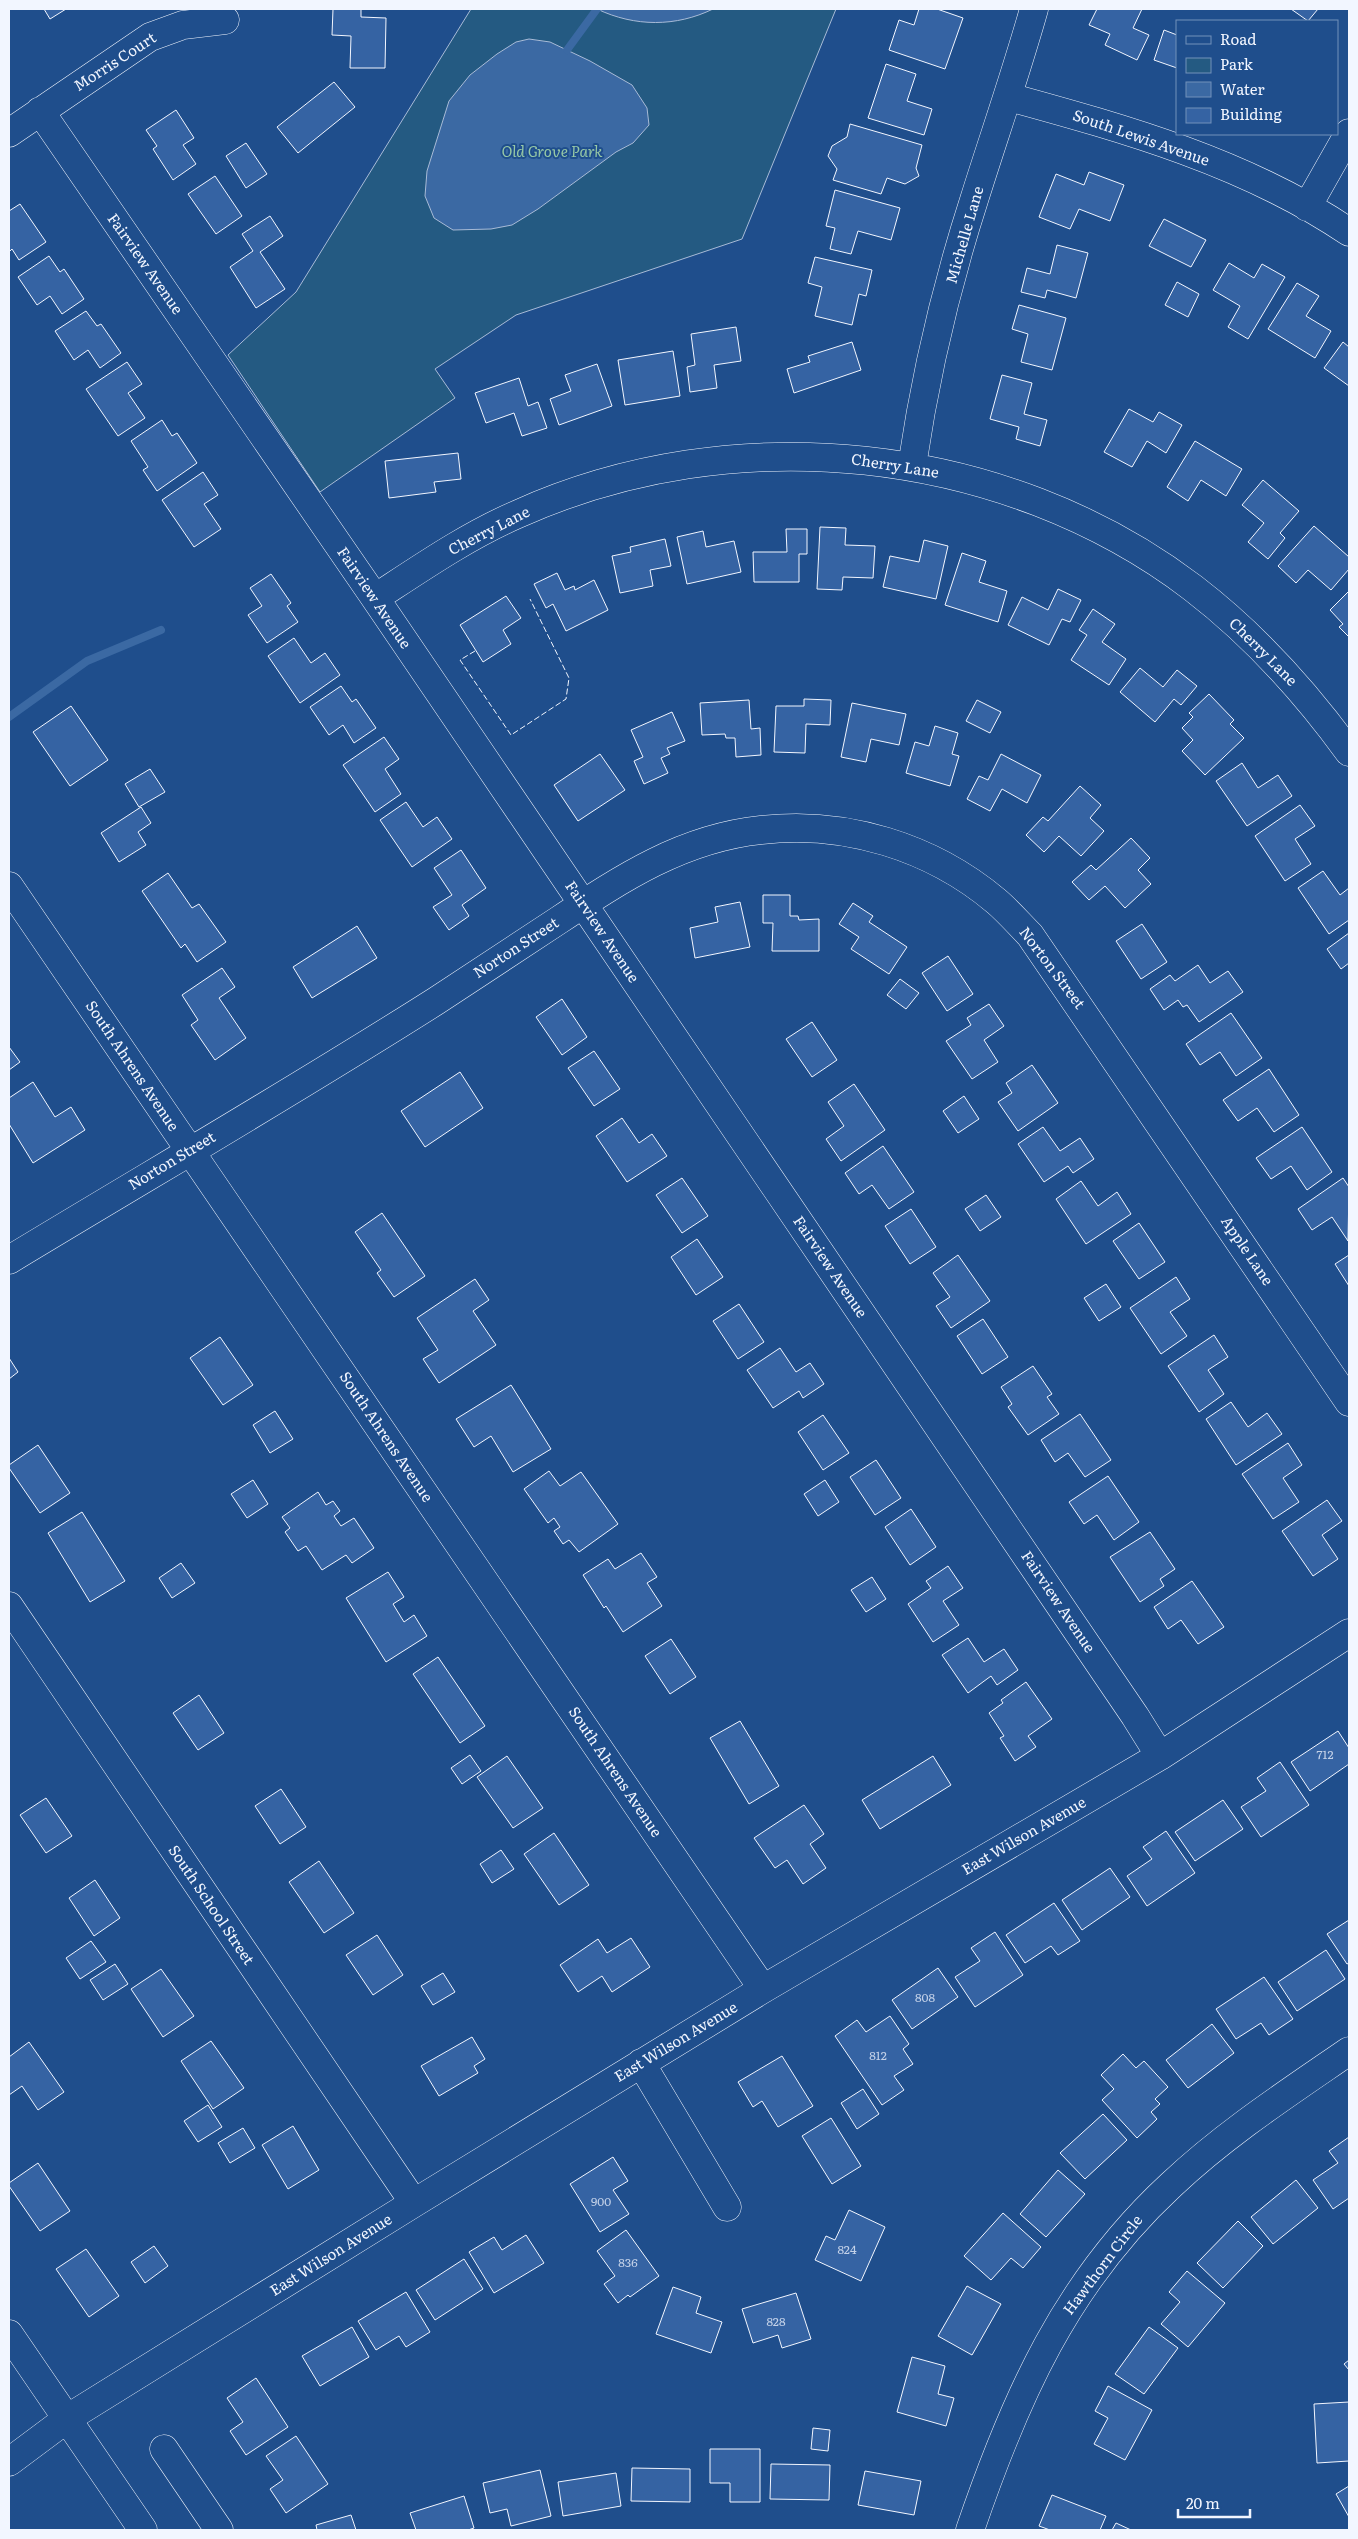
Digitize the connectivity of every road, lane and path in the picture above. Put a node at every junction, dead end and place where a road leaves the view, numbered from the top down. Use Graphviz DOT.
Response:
graph roads {
  1 [pos="1034,9"];
  2 [pos="225,20"];
  3 [pos="1009,97"];
  4 [pos="40,111"];
  5 [pos="9,133"];
  6 [pos="1349,133"];
  7 [pos="1307,207"];
  8 [pos="1349,232"];
  9 [pos="912,466"];
  10 [pos="375,598"];
  11 [pos="1349,752"];
  12 [pos="9,886"];
  13 [pos="583,904"];
  14 [pos="1144,1100"];
  15 [pos="190,1151"];
  16 [pos="9,1260"];
  17 [pos="1349,1402"];
  18 [pos="9,1606"];
  19 [pos="1349,1633"];
  20 [pos="1160,1756"];
  21 [pos="763,1989"];
  22 [pos="1349,2052"];
  23 [pos="640,2064"];
  24 [pos="414,2203"];
  25 [pos="727,2207"];
  26 [pos="9,2334"];
  27 [pos="68,2418"];
  28 [pos="164,2449"];
  29 [pos="9,2462"];
  30 [pos="144,2530"];
  31 [pos="219,2530"];
  32 [pos="970,2530"];
  1 -- 3 [label="street, Michelle Lane"];
  2 -- 4 [label="street, Morris Court"];
  3 -- 7 [label="street, South Lewis Avenue"];
  3 -- 9 [label="street, Michelle Lane"];
  4 -- 5 [label="street, Morris Court"];
  4 -- 10 [label="street, Fairview Avenue"];
  6 -- 7 [label="street"];
  7 -- 8 [label="street, South Lewis Avenue"];
  9 -- 10 [label="street, Cherry Lane"];
  9 -- 11 [label="street, Cherry Lane"];
  10 -- 13 [label="street, Fairview Avenue"];
  12 -- 15 [label="street, South Ahrens Avenue"];
  13 -- 14 [label="street, Norton Street"];
  13 -- 15 [label="street, Norton Street"];
  13 -- 20 [label="street, Fairview Avenue"];
  14 -- 17 [label="street, Apple Lane"];
  15 -- 16 [label="street, Norton Street"];
  15 -- 21 [label="street, South Ahrens Avenue"];
  18 -- 24 [label="street, South School Street"];
  19 -- 20 [label="street, East Wilson Avenue"];
  20 -- 21 [label="street, East Wilson Avenue"];
  21 -- 23 [label="street, East Wilson Avenue"];
  22 -- 32 [label="street, Hawthorn Circle"];
  23 -- 24 [label="street, East Wilson Avenue"];
  23 -- 25 [label="street"];
  24 -- 27 [label="street, East Wilson Avenue"];
  26 -- 27 [label="street"];
  27 -- 29 [label="street, East Wilson Avenue"];
  27 -- 30 [label="street"];
  28 -- 31 [label="street"];
}
